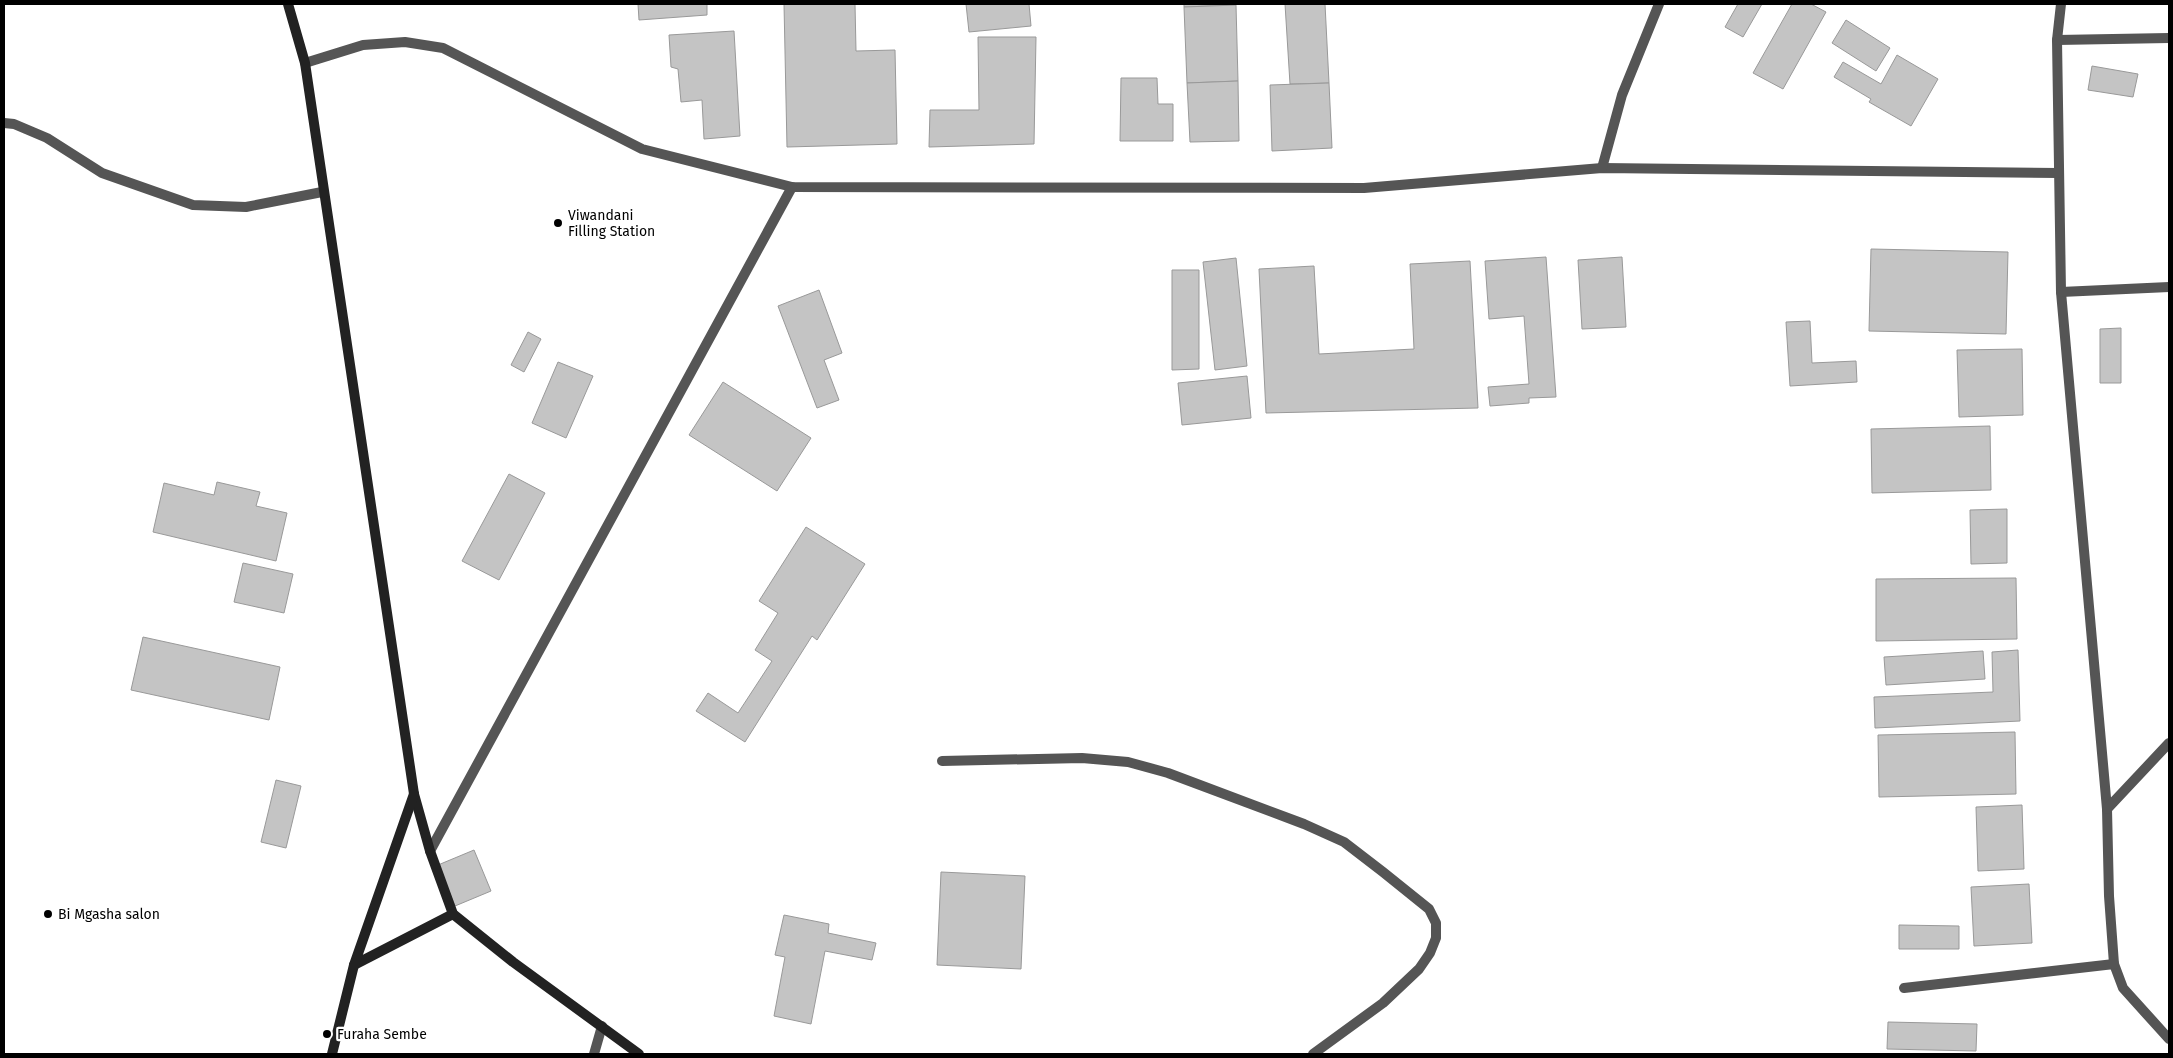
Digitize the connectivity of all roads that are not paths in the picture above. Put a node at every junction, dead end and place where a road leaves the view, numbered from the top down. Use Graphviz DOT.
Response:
graph roads {
  1 [pos="288,4"];
  2 [pos="1659,4"];
  3 [pos="2062,4"];
  4 [pos="2169,38"];
  5 [pos="2057,40"];
  6 [pos="304,62"];
  7 [pos="4,123"];
  8 [pos="1602,168"];
  9 [pos="2058,173"];
  10 [pos="792,187"];
  11 [pos="322,192"];
  12 [pos="2169,287"];
  13 [pos="2061,292"];
  14 [pos="2169,742"];
  15 [pos="942,761"];
  16 [pos="414,794"];
  17 [pos="2107,810"];
  18 [pos="430,851"];
  19 [pos="453,914"];
  20 [pos="2114,964"];
  21 [pos="354,965"];
  22 [pos="1904,988"];
  23 [pos="602,1026"];
  24 [pos="2169,1040"];
  25 [pos="332,1054"];
  26 [pos="594,1054"];
  27 [pos="639,1054"];
  28 [pos="1313,1054"];
  1 -- 6 [label="street"];
  2 -- 8 [label="street"];
  3 -- 5 [label="street"];
  4 -- 5 [label="street"];
  5 -- 9 [label="street"];
  6 -- 10 [label="street"];
  6 -- 11 [label="street"];
  7 -- 11 [label="street"];
  8 -- 9 [label="street"];
  8 -- 10 [label="street"];
  9 -- 13 [label="street"];
  10 -- 18 [label="street"];
  11 -- 16 [label="street"];
  12 -- 13 [label="street"];
  13 -- 17 [label="street"];
  14 -- 17 [label="street"];
  15 -- 28 [label="street"];
  16 -- 18 [label="street"];
  16 -- 21 [label="street"];
  17 -- 20 [label="street"];
  18 -- 19 [label="street"];
  19 -- 21 [label="street"];
  19 -- 23 [label="street"];
  20 -- 22 [label="street"];
  20 -- 24 [label="street"];
  21 -- 25 [label="street"];
  23 -- 26 [label="street"];
  23 -- 27 [label="street"];
}
